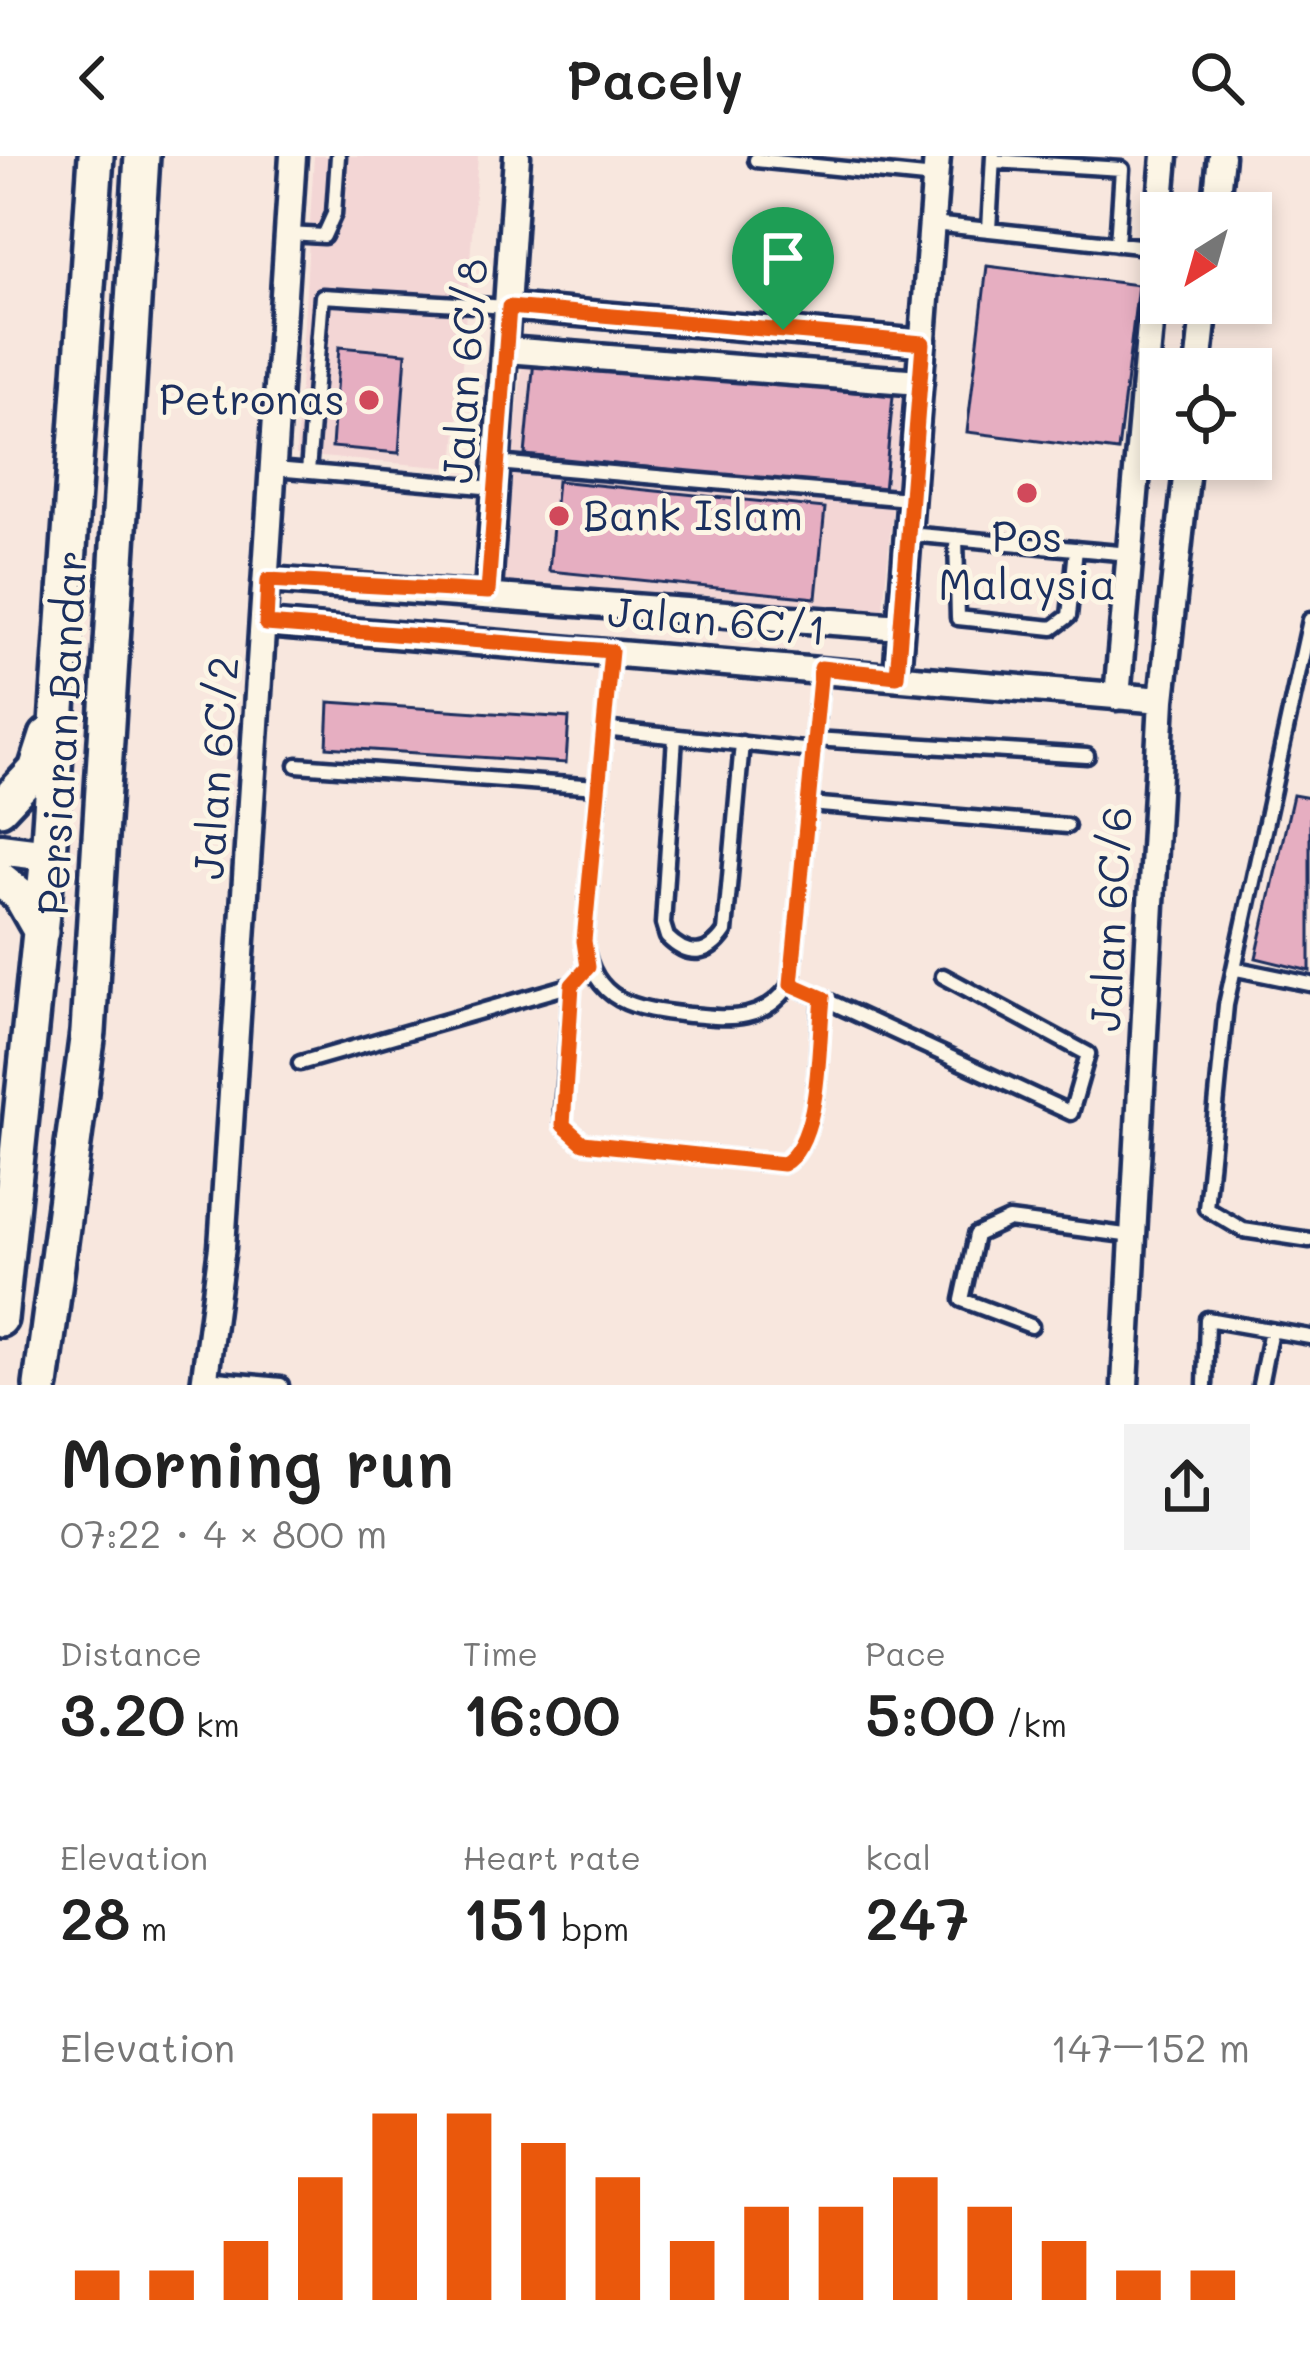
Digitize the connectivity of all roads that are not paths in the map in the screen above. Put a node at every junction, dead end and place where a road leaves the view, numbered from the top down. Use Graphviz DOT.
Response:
graph roads {
  1 [pos="96,156"];
  2 [pos="142,156"];
  3 [pos="292,156"];
  4 [pos="338,156"];
  5 [pos="518,156"];
  6 [pos="1165,156"];
  7 [pos="1221,156"];
  8 [pos="993,158"];
  9 [pos="756,160"];
  10 [pos="936,167"];
  11 [pos="1162,192"];
  12 [pos="1217,192"];
  13 [pos="932,224"];
  14 [pos="988,230"];
  15 [pos="288,234"];
  16 [pos="1117,244"];
  17 [pos="1140,246"];
  18 [pos="509,307"];
  19 [pos="1150,324"];
  20 [pos="923,343"];
  21 [pos="506,350"];
  22 [pos="920,382"];
  23 [pos="275,469"];
  24 [pos="308,472"];
  25 [pos="496,476"];
  26 [pos="1186,480"];
  27 [pos="911,500"];
  28 [pos="908,534"];
  29 [pos="956,538"];
  30 [pos="1076,549"];
  31 [pos="1130,554"];
  32 [pos="268,580"];
  33 [pos="488,592"];
  34 [pos="1310,620"];
  35 [pos="266,624"];
  36 [pos="901,627"];
  37 [pos="611,651"];
  38 [pos="821,668"];
  39 [pos="897,676"];
  40 [pos="62,690"];
  41 [pos="1118,697"];
  42 [pos="1162,700"];
  43 [pos="603,729"];
  44 [pos="675,736"];
  45 [pos="742,743"];
  46 [pos="813,745"];
  47 [pos="1087,756"];
  48 [pos="106,765"];
  49 [pos="297,765"];
  50 [pos="597,787"];
  51 [pos="808,804"];
  52 [pos="0,808"];
  53 [pos="1067,826"];
  54 [pos="0,849"];
  55 [pos="48,855"];
  56 [pos="0,879"];
  57 [pos="41,932"];
  58 [pos="95,948"];
  59 [pos="588,967"];
  60 [pos="1237,969"];
  61 [pos="943,976"];
  62 [pos="791,984"];
  63 [pos="1310,984"];
  64 [pos="572,985"];
  65 [pos="823,998"];
  66 [pos="300,1063"];
  67 [pos="1133,1236"];
  68 [pos="1310,1240"];
  69 [pos="0,1319"];
  70 [pos="1030,1326"];
  71 [pos="1271,1330"];
  72 [pos="1310,1337"];
  73 [pos="204,1382"];
  74 [pos="41,1385"];
  75 [pos="281,1385"];
  76 [pos="1124,1385"];
  77 [pos="1205,1385"];
  78 [pos="1260,1385"];
  1 -- 40 [label="main road, Persiaran Bandar"];
  2 -- 48 [label="main road, Persiaran Bandar"];
  3 -- 15 [label="street, Jalan 6C/2"];
  4 -- 15 [label="lane"];
  5 -- 18 [label="street, Jalan 6C/8"];
  6 -- 11 [label="street"];
  7 -- 12 [label="street"];
  8 -- 14 [label="lane"];
  8 -- 16 [label="lane"];
  9 -- 10 [label="lane"];
  10 -- 13 [label="street"];
  13 -- 14 [label="lane"];
  13 -- 20 [label="street"];
  14 -- 16 [label="lane"];
  15 -- 23 [label="street, Jalan 6C/2"];
  16 -- 17 [label="lane"];
  18 -- 20 [label="street"];
  18 -- 21 [label="street, Jalan 6C/8"];
  18 -- 24 [label="lane"];
  19 -- 31 [label="street"];
  20 -- 22 [label="street"];
  21 -- 22 [label="street"];
  21 -- 25 [label="street, Jalan 6C/8"];
  22 -- 27 [label="street"];
  23 -- 24 [label="lane"];
  23 -- 32 [label="street, Jalan 6C/2"];
  24 -- 25 [label="lane"];
  25 -- 27 [label="lane"];
  25 -- 33 [label="street, Jalan 6C/8"];
  26 -- 42 [label="street, Jalan 6C/6"];
  27 -- 28 [label="street"];
  28 -- 29 [label="lane"];
  28 -- 36 [label="street"];
  29 -- 30 [label="lane"];
  29 -- 30 [label="lane"];
  30 -- 31 [label="lane"];
  31 -- 41 [label="street"];
  32 -- 33 [label="street"];
  32 -- 35 [label="street, Jalan 6C/2"];
  33 -- 36 [label="street"];
  34 -- 60 [label="lane"];
  35 -- 37 [label="street, Jalan 6C/1"];
  35 -- 73 [label="street, Jalan 6C/2"];
  36 -- 39 [label="street"];
  37 -- 38 [label="street, Jalan 6C/1"];
  37 -- 43 [label="lane"];
  38 -- 39 [label="street, Jalan 6C/1"];
  38 -- 46 [label="lane"];
  39 -- 41 [label="street, Jalan 6C/1"];
  40 -- 52 [label="main road"];
  40 -- 55 [label="main road, Persiaran Bandar"];
  41 -- 42 [label="street, Jalan 6C/1"];
  42 -- 67 [label="street, Jalan 6C/6"];
  43 -- 44 [label="lane"];
  43 -- 50 [label="lane"];
  44 -- 45 [label="lane"];
  44 -- 45 [label="lane"];
  45 -- 46 [label="lane"];
  46 -- 47 [label="lane"];
  46 -- 51 [label="lane"];
  48 -- 55 [label="main road"];
  48 -- 58 [label="main road, Persiaran Bandar"];
  49 -- 50 [label="lane"];
  50 -- 59 [label="lane"];
  51 -- 53 [label="lane"];
  51 -- 62 [label="lane"];
  54 -- 55 [label="street"];
  55 -- 57 [label="main road, Persiaran Bandar"];
  55 -- 58 [label="main road"];
  56 -- 57 [label="main road"];
  57 -- 69 [label="main road, Persiaran Bandar"];
  58 -- 74 [label="main road, Persiaran Bandar"];
  59 -- 62 [label="lane"];
  59 -- 64 [label="lane"];
  60 -- 63 [label="lane"];
  60 -- 68 [label="lane"];
  61 -- 65 [label="lane"];
  62 -- 65 [label="lane"];
  64 -- 65 [label="lane"];
  64 -- 66 [label="lane"];
  67 -- 70 [label="lane"];
  67 -- 76 [label="street, Jalan 6C/6"];
  71 -- 72 [label="lane"];
  71 -- 77 [label="lane"];
  71 -- 78 [label="lane"];
  73 -- 75 [label="lane"];
}
